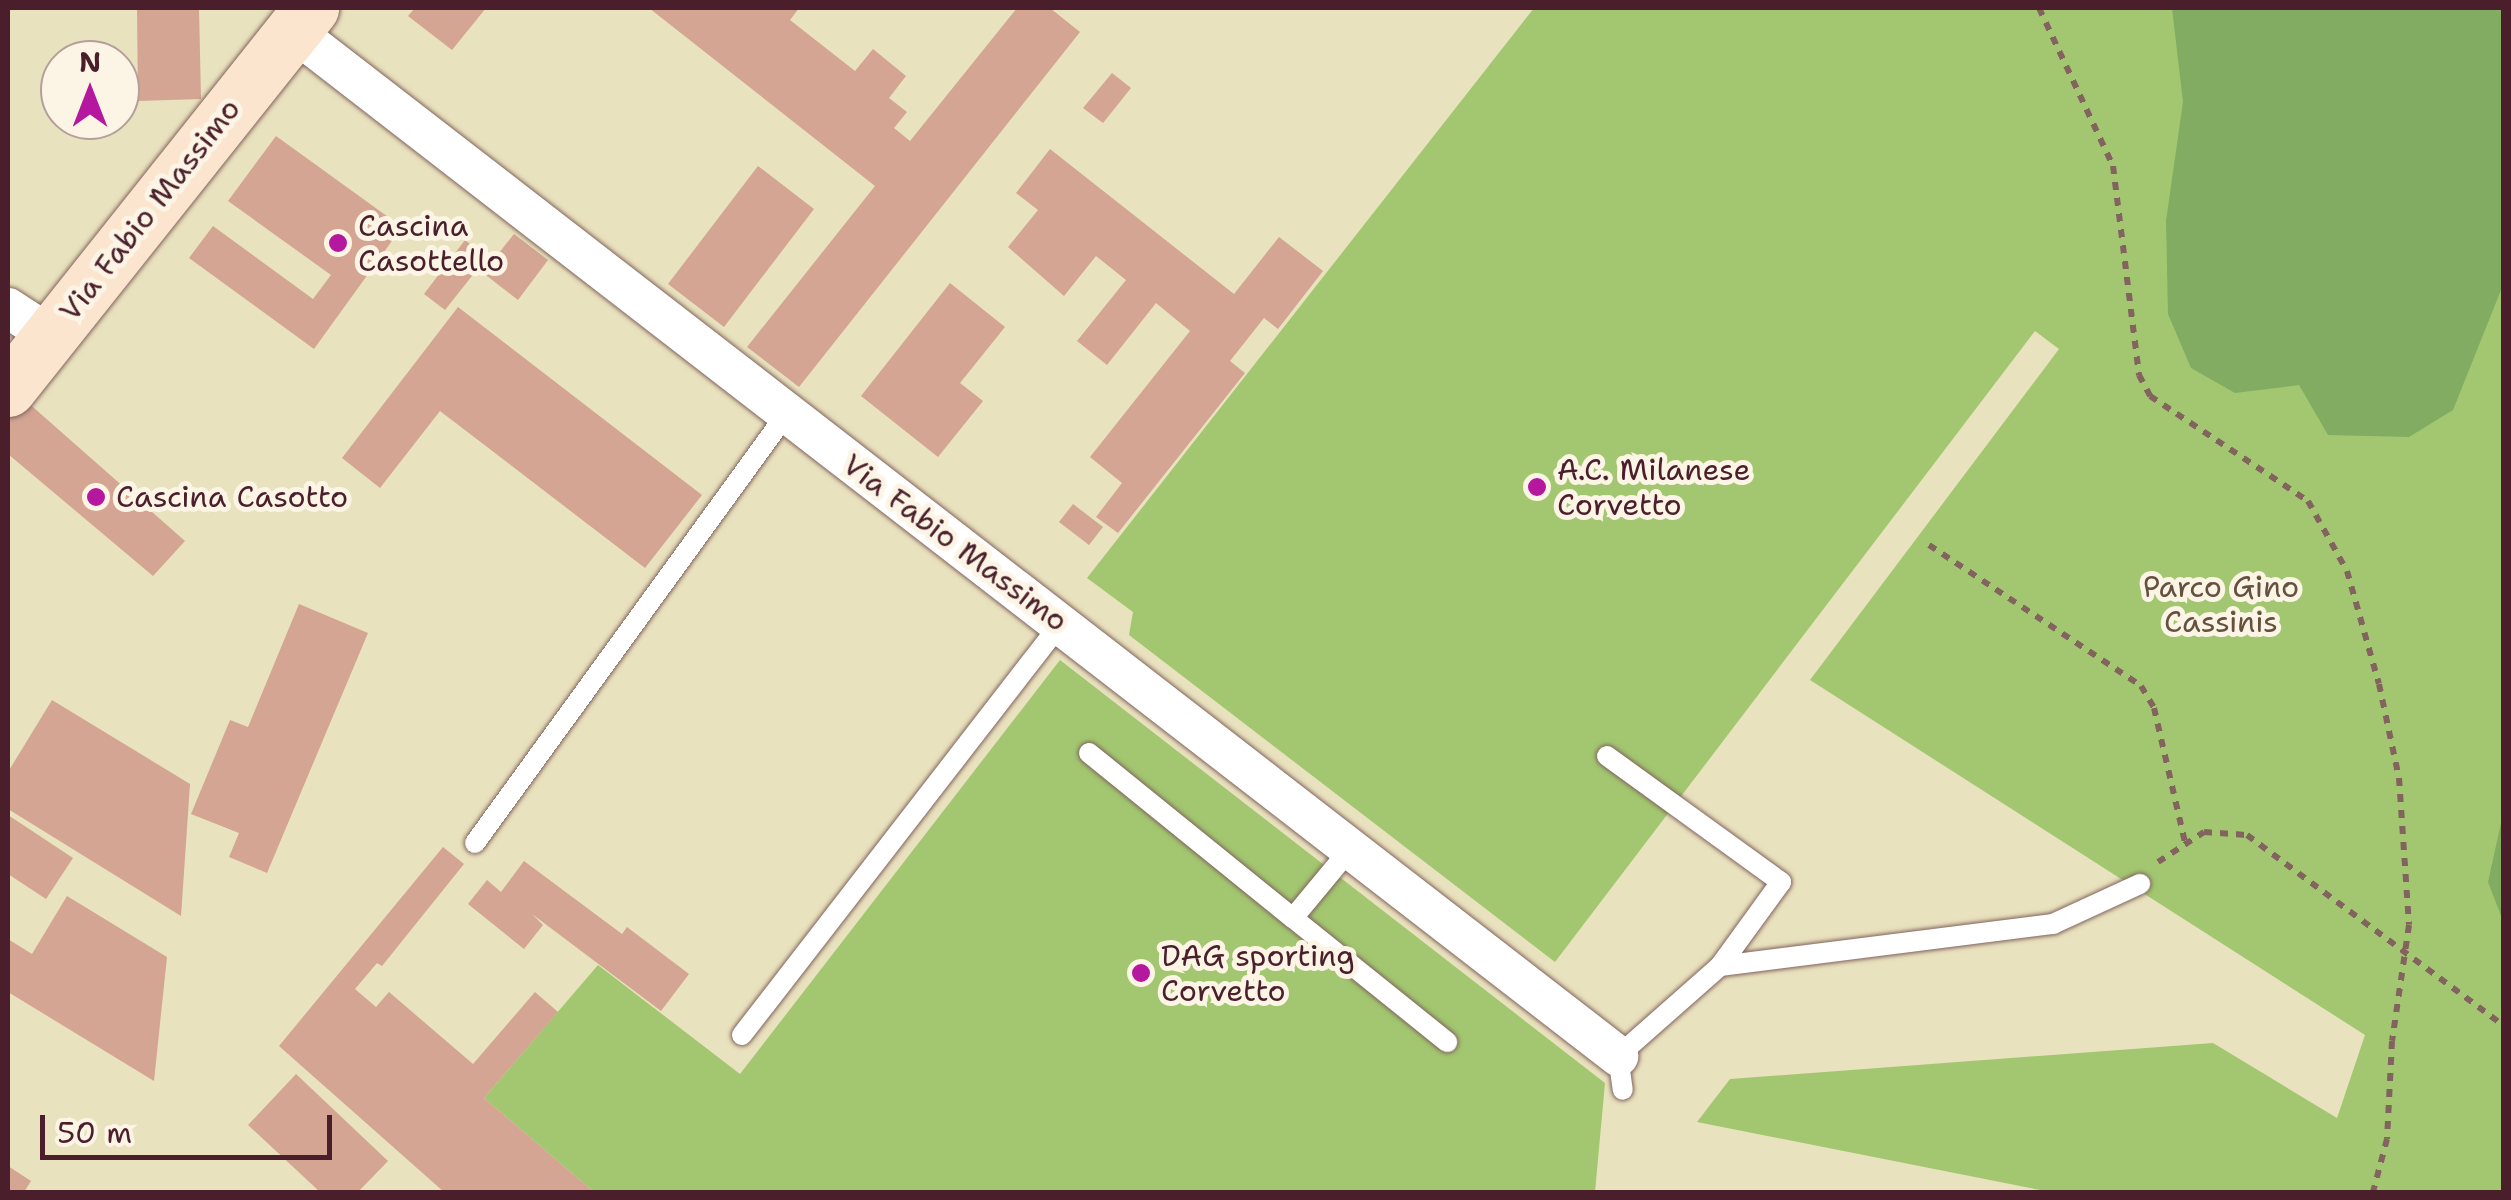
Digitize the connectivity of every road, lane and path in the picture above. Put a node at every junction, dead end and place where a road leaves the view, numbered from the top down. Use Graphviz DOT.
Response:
graph roads {
  1 [pos="2039,8"];
  2 [pos="301,19"];
  3 [pos="29,322"];
  4 [pos="8,389"];
  5 [pos="785,416"];
  6 [pos="1928,545"];
  7 [pos="1062,623"];
  8 [pos="1089,753"];
  9 [pos="1607,756"];
  10 [pos="2185,842"];
  11 [pos="475,843"];
  12 [pos="1352,847"];
  13 [pos="2140,884"];
  14 [pos="1294,918"];
  15 [pos="2406,954"];
  16 [pos="1720,966"];
  17 [pos="2504,1026"];
  18 [pos="742,1035"];
  19 [pos="1447,1042"];
  20 [pos="1627,1073"];
  21 [pos="2373,1192"];
  1 -- 15 [label="path"];
  2 -- 3 [label="main road, Via Fabio Massimo"];
  2 -- 5 [label="street, Via Fabio Massimo"];
  3 -- 4 [label="main road, Via Fabio Massimo"];
  5 -- 7 [label="street, Via Fabio Massimo"];
  5 -- 11 [label="lane"];
  6 -- 10 [label="path"];
  7 -- 12 [label="street, Via Fabio Massimo"];
  7 -- 18 [label="lane"];
  8 -- 14 [label="lane"];
  9 -- 16 [label="lane"];
  10 -- 13 [label="path"];
  10 -- 15 [label="path"];
  12 -- 14 [label="lane"];
  12 -- 20 [label="street, Via Fabio Massimo"];
  13 -- 16 [label="lane"];
  14 -- 19 [label="lane"];
  15 -- 17 [label="path"];
  15 -- 21 [label="path"];
  16 -- 20 [label="lane"];
}
